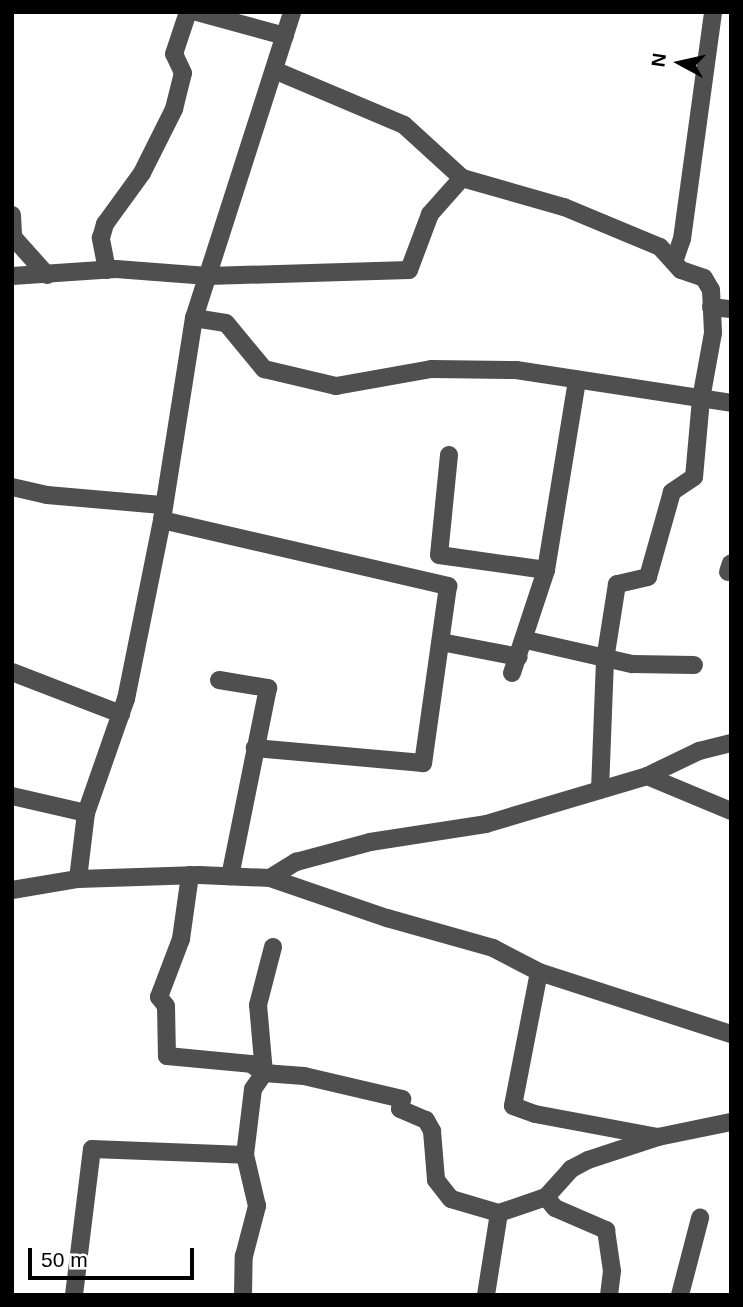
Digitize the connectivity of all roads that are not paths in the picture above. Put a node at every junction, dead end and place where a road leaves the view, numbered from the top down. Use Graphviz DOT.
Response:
graph roads {
  1 [pos="188,12"];
  2 [pos="197,12"];
  3 [pos="292,12"];
  4 [pos="713,12"];
  5 [pos="285,36"];
  6 [pos="274,70"];
  7 [pos="462,178"];
  8 [pos="12,215"];
  9 [pos="675,258"];
  10 [pos="107,270"];
  11 [pos="47,275"];
  12 [pos="12,276"];
  13 [pos="208,276"];
  14 [pos="710,307"];
  15 [pos="731,309"];
  16 [pos="194,318"];
  17 [pos="577,380"];
  18 [pos="701,399"];
  19 [pos="731,403"];
  20 [pos="449,455"];
  21 [pos="12,487"];
  22 [pos="162,512"];
  23 [pos="546,570"];
  24 [pos="441,642"];
  25 [pos="519,657"];
  26 [pos="605,660"];
  27 [pos="694,665"];
  28 [pos="12,672"];
  29 [pos="219,680"];
  30 [pos="121,714"];
  31 [pos="731,743"];
  32 [pos="256,748"];
  33 [pos="647,776"];
  34 [pos="600,790"];
  35 [pos="12,796"];
  36 [pos="731,811"];
  37 [pos="86,813"];
  38 [pos="190,875"];
  39 [pos="230,876"];
  40 [pos="270,878"];
  41 [pos="78,879"];
  42 [pos="12,890"];
  43 [pos="273,947"];
  44 [pos="539,972"];
  45 [pos="731,1034"];
  46 [pos="264,1073"];
  47 [pos="731,1122"];
  48 [pos="658,1137"];
  49 [pos="245,1155"];
  50 [pos="546,1197"];
  51 [pos="499,1213"];
  52 [pos="700,1218"];
  53 [pos="74,1295"];
  54 [pos="243,1295"];
  55 [pos="486,1295"];
  56 [pos="609,1295"];
  57 [pos="680,1295"];
  1 -- 10 [label="street"];
  2 -- 5 [label="street"];
  3 -- 5 [label="street"];
  4 -- 9 [label="street"];
  5 -- 6 [label="street"];
  6 -- 7 [label="street"];
  6 -- 13 [label="street"];
  7 -- 9 [label="street"];
  7 -- 13 [label="street"];
  8 -- 11 [label="street"];
  9 -- 14 [label="street"];
  10 -- 11 [label="street"];
  10 -- 13 [label="street"];
  11 -- 12 [label="street"];
  13 -- 16 [label="street"];
  14 -- 15 [label="street"];
  14 -- 18 [label="street"];
  16 -- 17 [label="street"];
  16 -- 22 [label="street"];
  17 -- 18 [label="street"];
  17 -- 23 [label="street"];
  18 -- 19 [label="street"];
  18 -- 26 [label="street"];
  20 -- 23 [label="street"];
  21 -- 22 [label="street"];
  22 -- 24 [label="street"];
  22 -- 30 [label="street"];
  23 -- 25 [label="street"];
  24 -- 25 [label="street"];
  24 -- 32 [label="street"];
  25 -- 26 [label="street"];
  26 -- 27 [label="street"];
  26 -- 34 [label="street"];
  28 -- 30 [label="street"];
  29 -- 32 [label="street"];
  30 -- 37 [label="street"];
  31 -- 33 [label="street"];
  32 -- 39 [label="street"];
  33 -- 34 [label="street"];
  33 -- 36 [label="street"];
  34 -- 40 [label="street"];
  35 -- 37 [label="street"];
  37 -- 41 [label="street"];
  38 -- 39 [label="street"];
  38 -- 41 [label="street"];
  38 -- 46 [label="street"];
  39 -- 40 [label="street"];
  40 -- 44 [label="street"];
  41 -- 42 [label="street"];
  43 -- 46 [label="street"];
  44 -- 45 [label="street"];
  44 -- 48 [label="street"];
  46 -- 49 [label="street"];
  46 -- 51 [label="street"];
  47 -- 48 [label="street"];
  48 -- 50 [label="street"];
  49 -- 53 [label="street"];
  49 -- 54 [label="street"];
  50 -- 51 [label="street"];
  50 -- 56 [label="street"];
  51 -- 55 [label="street"];
  52 -- 57 [label="street"];
}
